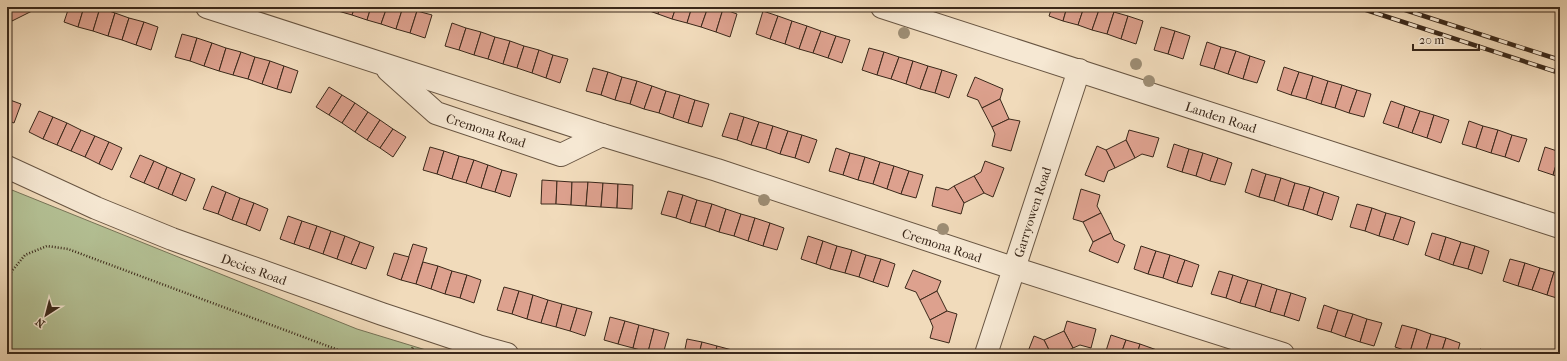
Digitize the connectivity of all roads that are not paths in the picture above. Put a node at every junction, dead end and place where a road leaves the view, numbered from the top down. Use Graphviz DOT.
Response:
graph roads {
  1 [pos="207,7"];
  2 [pos="882,7"];
  3 [pos="383,65"];
  4 [pos="1079,70"];
  5 [pos="602,135"];
  6 [pos="7,166"];
  7 [pos="1560,227"];
  8 [pos="1013,268"];
  9 [pos="507,354"];
  10 [pos="986,354"];
  11 [pos="1283,354"];
  1 -- 3 [label="street, Cremona Road"];
  2 -- 4 [label="street, Landen Road"];
  3 -- 5 [label="street, Cremona Road"];
  3 -- 5 [label="street, Cremona Road"];
  4 -- 7 [label="street, Landen Road"];
  4 -- 8 [label="street, Garryowen Road"];
  5 -- 8 [label="street, Cremona Road"];
  6 -- 9 [label="street, Decies Road"];
  8 -- 10 [label="street, Garryowen Road"];
  8 -- 11 [label="street, Cremona Road"];
}
